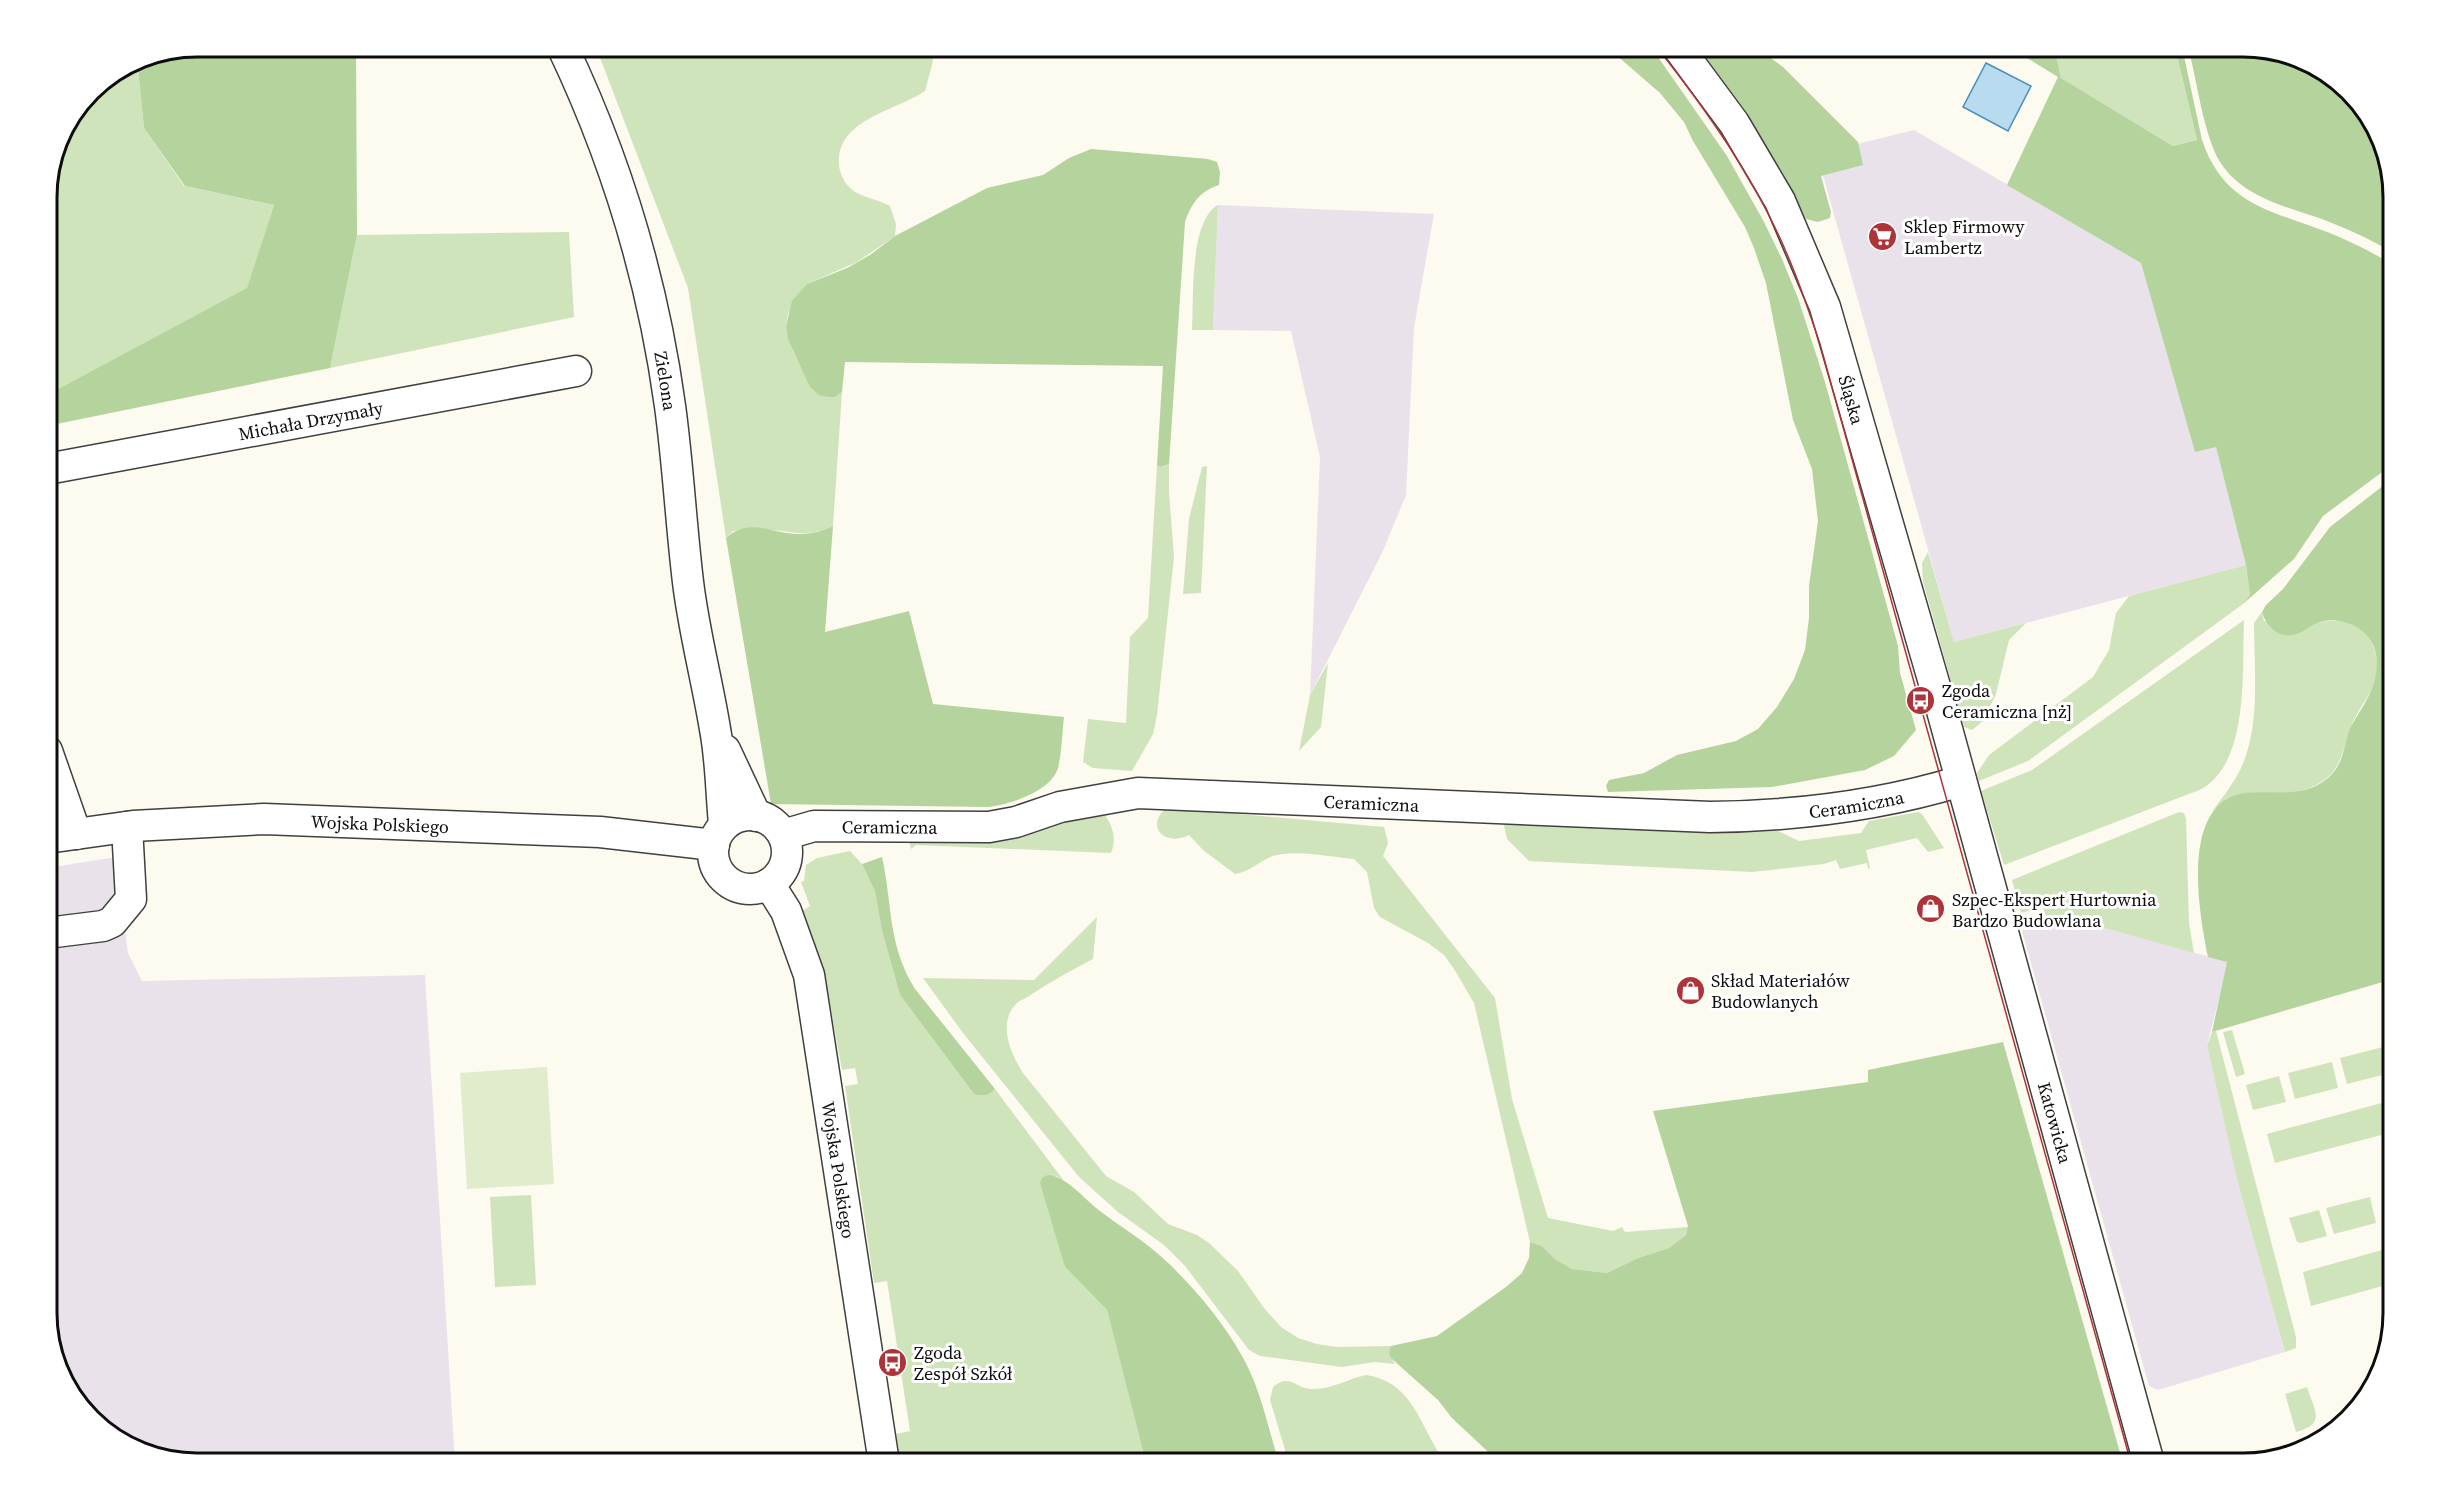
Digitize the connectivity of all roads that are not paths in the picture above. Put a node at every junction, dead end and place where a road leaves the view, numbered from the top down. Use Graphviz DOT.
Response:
graph roads {
  1 [pos="567,57"];
  2 [pos="1685,57"];
  3 [pos="576,371"];
  4 [pos="57,467"];
  5 [pos="716,731"];
  6 [pos="57,780"];
  7 [pos="1961,781"];
  8 [pos="756,816"];
  9 [pos="127,826"];
  10 [pos="76,834"];
  11 [pos="719,835"];
  12 [pos="783,835"];
  13 [pos="57,837"];
  14 [pos="769,884"];
  15 [pos="57,932"];
  16 [pos="882,1453"];
  17 [pos="2146,1453"];
  1 -- 5 [label="street, Zielona"];
  2 -- 7 [label="street, Śląska"];
  3 -- 4 [label="street, Michała Drzymały"];
  5 -- 8 [label="street, Zielona"];
  5 -- 11 [label="street, Zielona"];
  6 -- 10 [label="street"];
  7 -- 12 [label="street, Ceramiczna"];
  7 -- 17 [label="street, Katowicka"];
  8 -- 11 [label="street"];
  8 -- 12 [label="street"];
  9 -- 10 [label="street, Wojska Polskiego"];
  9 -- 11 [label="street, Wojska Polskiego"];
  9 -- 15 [label="street"];
  10 -- 13 [label="street, Wojska Polskiego"];
  11 -- 14 [label="street"];
  12 -- 14 [label="street"];
  14 -- 16 [label="street, Wojska Polskiego"];
}
